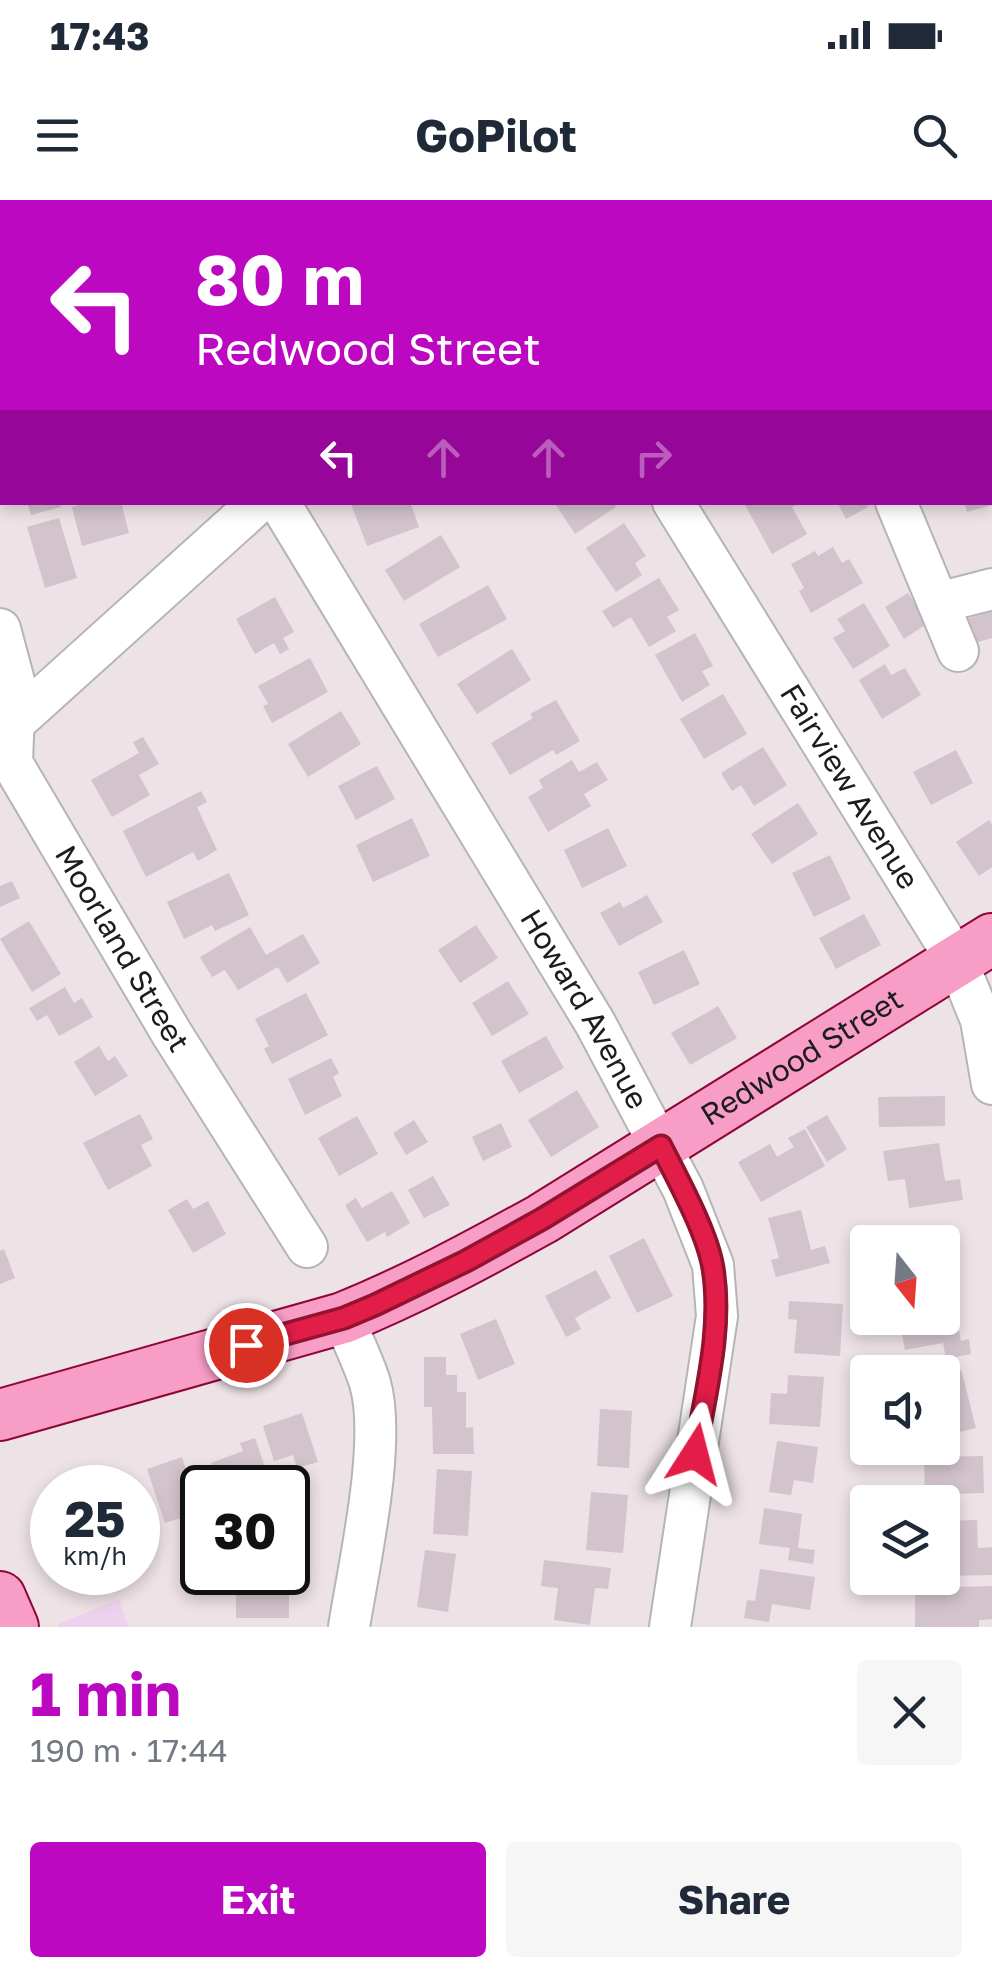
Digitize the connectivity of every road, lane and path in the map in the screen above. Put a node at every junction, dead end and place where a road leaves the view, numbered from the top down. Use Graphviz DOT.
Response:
graph roads {
  1 [pos="255,505"];
  2 [pos="282,505"];
  3 [pos="675,505"];
  4 [pos="897,505"];
  5 [pos="992,589"];
  6 [pos="938,604"];
  7 [pos="0,630"];
  8 [pos="958,652"];
  9 [pos="7,730"];
  10 [pos="975,950"];
  11 [pos="992,1084"];
  12 [pos="661,1146"];
  13 [pos="307,1247"];
  14 [pos="344,1318"];
  15 [pos="0,1414"];
  16 [pos="0,1597"];
  17 [pos="13,1627"];
  18 [pos="349,1627"];
  19 [pos="670,1627"];
  1 -- 9 [label="street"];
  2 -- 12 [label="street, Howard Avenue"];
  3 -- 10 [label="street, Fairview Avenue"];
  4 -- 6 [label="street"];
  5 -- 6 [label="street"];
  6 -- 8 [label="street"];
  7 -- 9 [label="street, Moorland Street"];
  9 -- 13 [label="street, Moorland Street"];
  10 -- 11 [label="street, Fairview Avenue"];
  10 -- 12 [label="main road, Redwood Street"];
  12 -- 14 [label="main road, Redwood Street"];
  12 -- 19 [label="street, Howard Avenue"];
  14 -- 15 [label="main road, Redwood Street"];
  14 -- 18 [label="street"];
  16 -- 17 [label="main road"];
}
